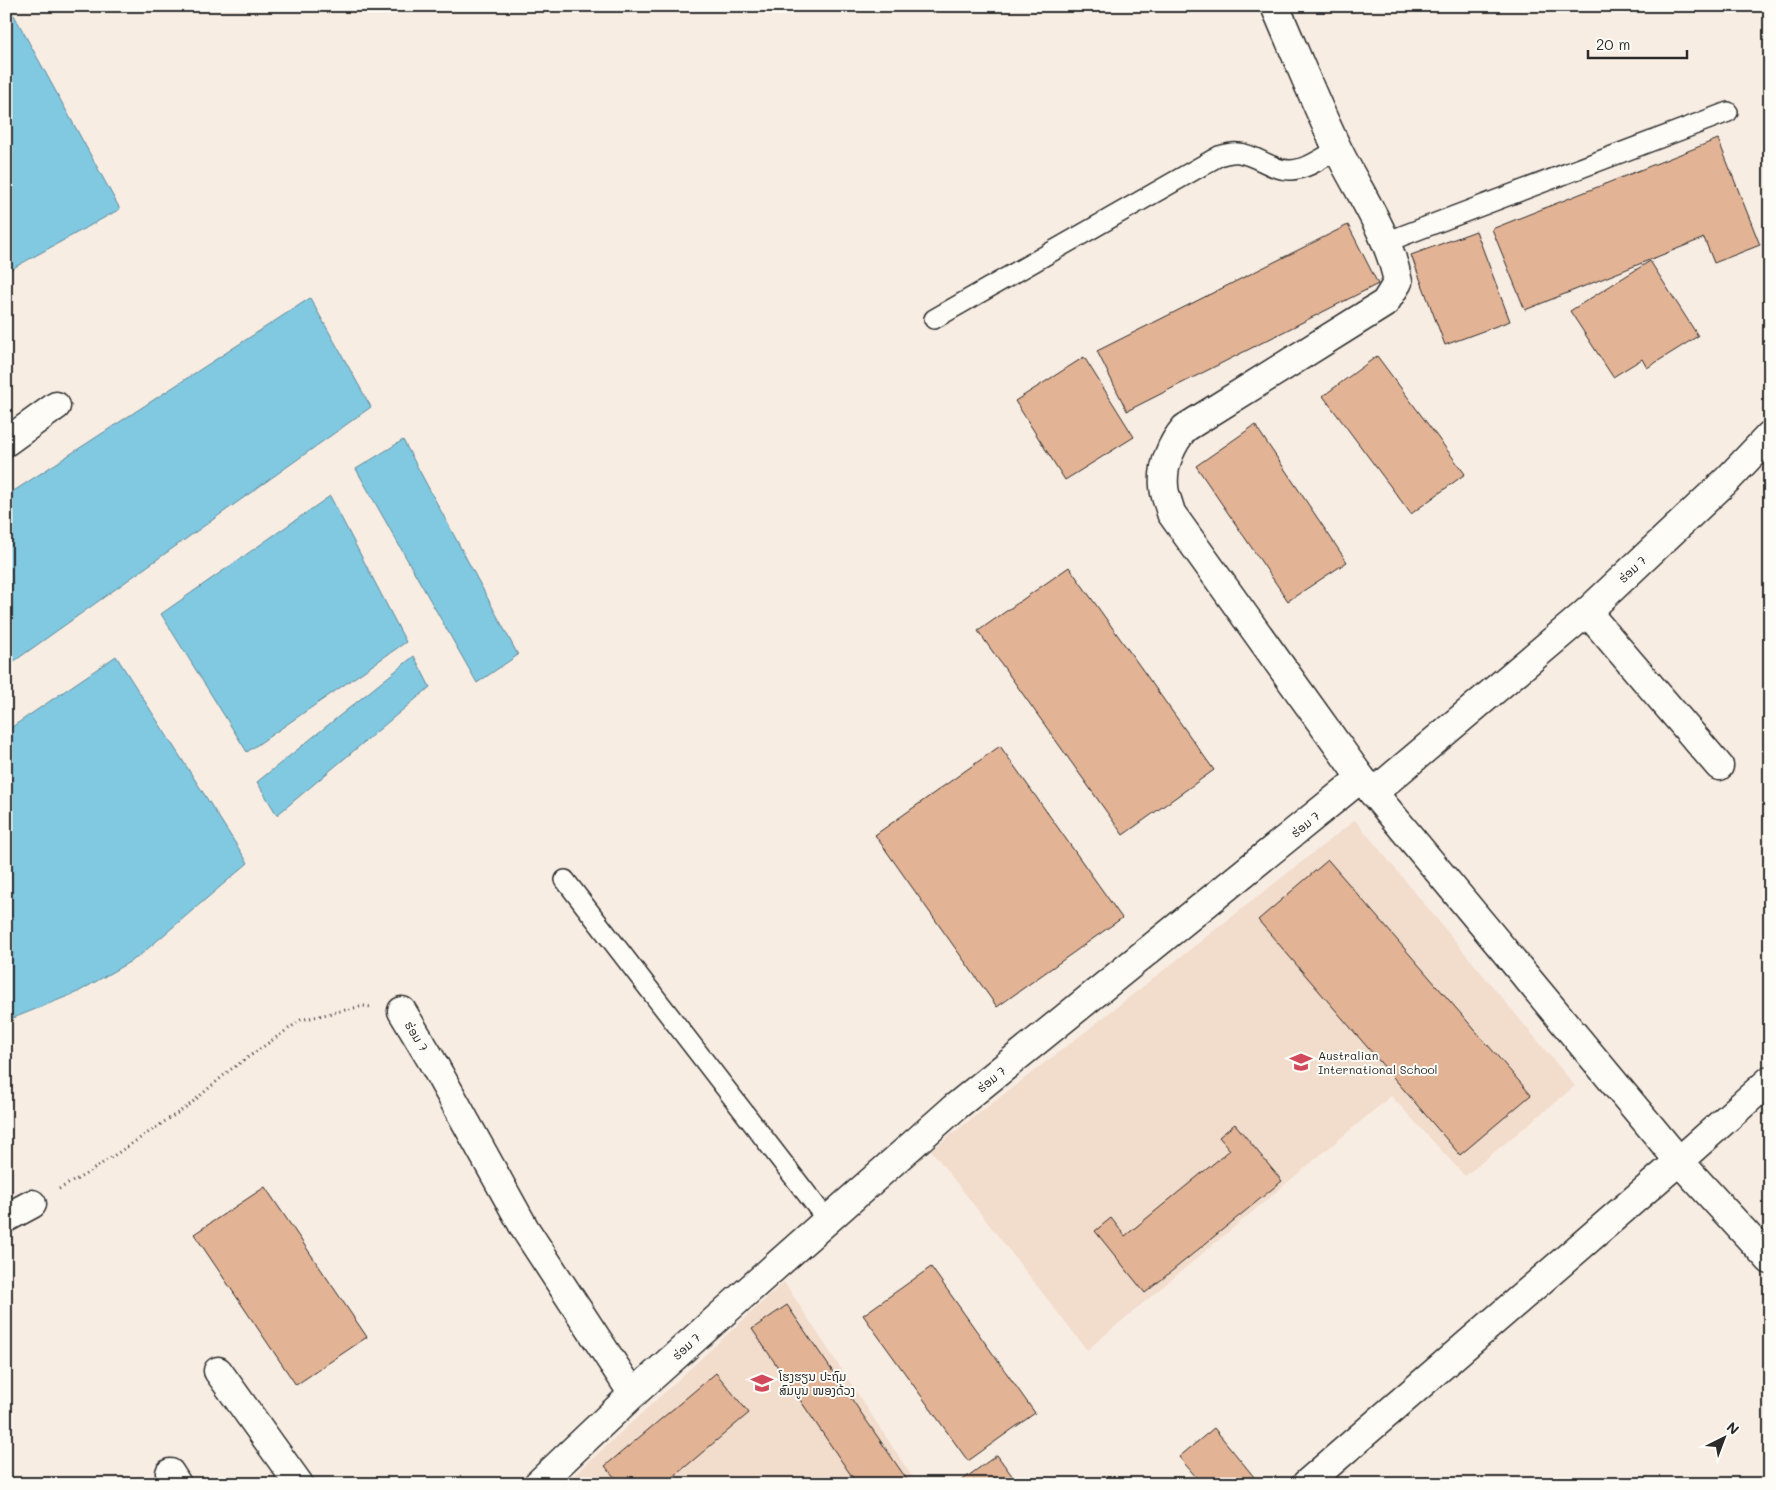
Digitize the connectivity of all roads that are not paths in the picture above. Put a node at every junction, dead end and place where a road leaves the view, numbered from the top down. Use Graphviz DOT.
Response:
graph roads {
  1 [pos="1275,6"];
  2 [pos="1728,112"];
  3 [pos="1338,149"];
  4 [pos="1386,242"];
  5 [pos="934,319"];
  6 [pos="56,406"];
  7 [pos="1770,435"];
  8 [pos="6,442"];
  9 [pos="1587,612"];
  10 [pos="1719,766"];
  11 [pos="1367,786"];
  12 [pos="565,880"];
  13 [pos="402,1011"];
  14 [pos="1770,1080"];
  15 [pos="1679,1161"];
  16 [pos="32,1204"];
  17 [pos="6,1218"];
  18 [pos="827,1220"];
  19 [pos="1770,1260"];
  20 [pos="218,1371"];
  21 [pos="633,1394"];
  22 [pos="299,1484"];
  23 [pos="538,1484"];
  24 [pos="1306,1484"];
  1 -- 3 [label="street"];
  2 -- 4 [label="lane"];
  3 -- 4 [label="street"];
  3 -- 5 [label="lane"];
  4 -- 11 [label="street"];
  6 -- 8 [label="street"];
  7 -- 9 [label="street, ຮ່ອມ 7"];
  9 -- 10 [label="street"];
  9 -- 11 [label="street, ຮ່ອມ 7"];
  11 -- 15 [label="street"];
  11 -- 18 [label="street, ຮ່ອມ 7"];
  12 -- 18 [label="lane"];
  13 -- 21 [label="street, ຮ່ອມ 7"];
  14 -- 15 [label="street"];
  15 -- 19 [label="street"];
  15 -- 24 [label="street"];
  16 -- 17 [label="street"];
  18 -- 21 [label="street, ຮ່ອມ 7"];
  20 -- 22 [label="street"];
  21 -- 23 [label="street, ຮ່ອມ 7"];
}
